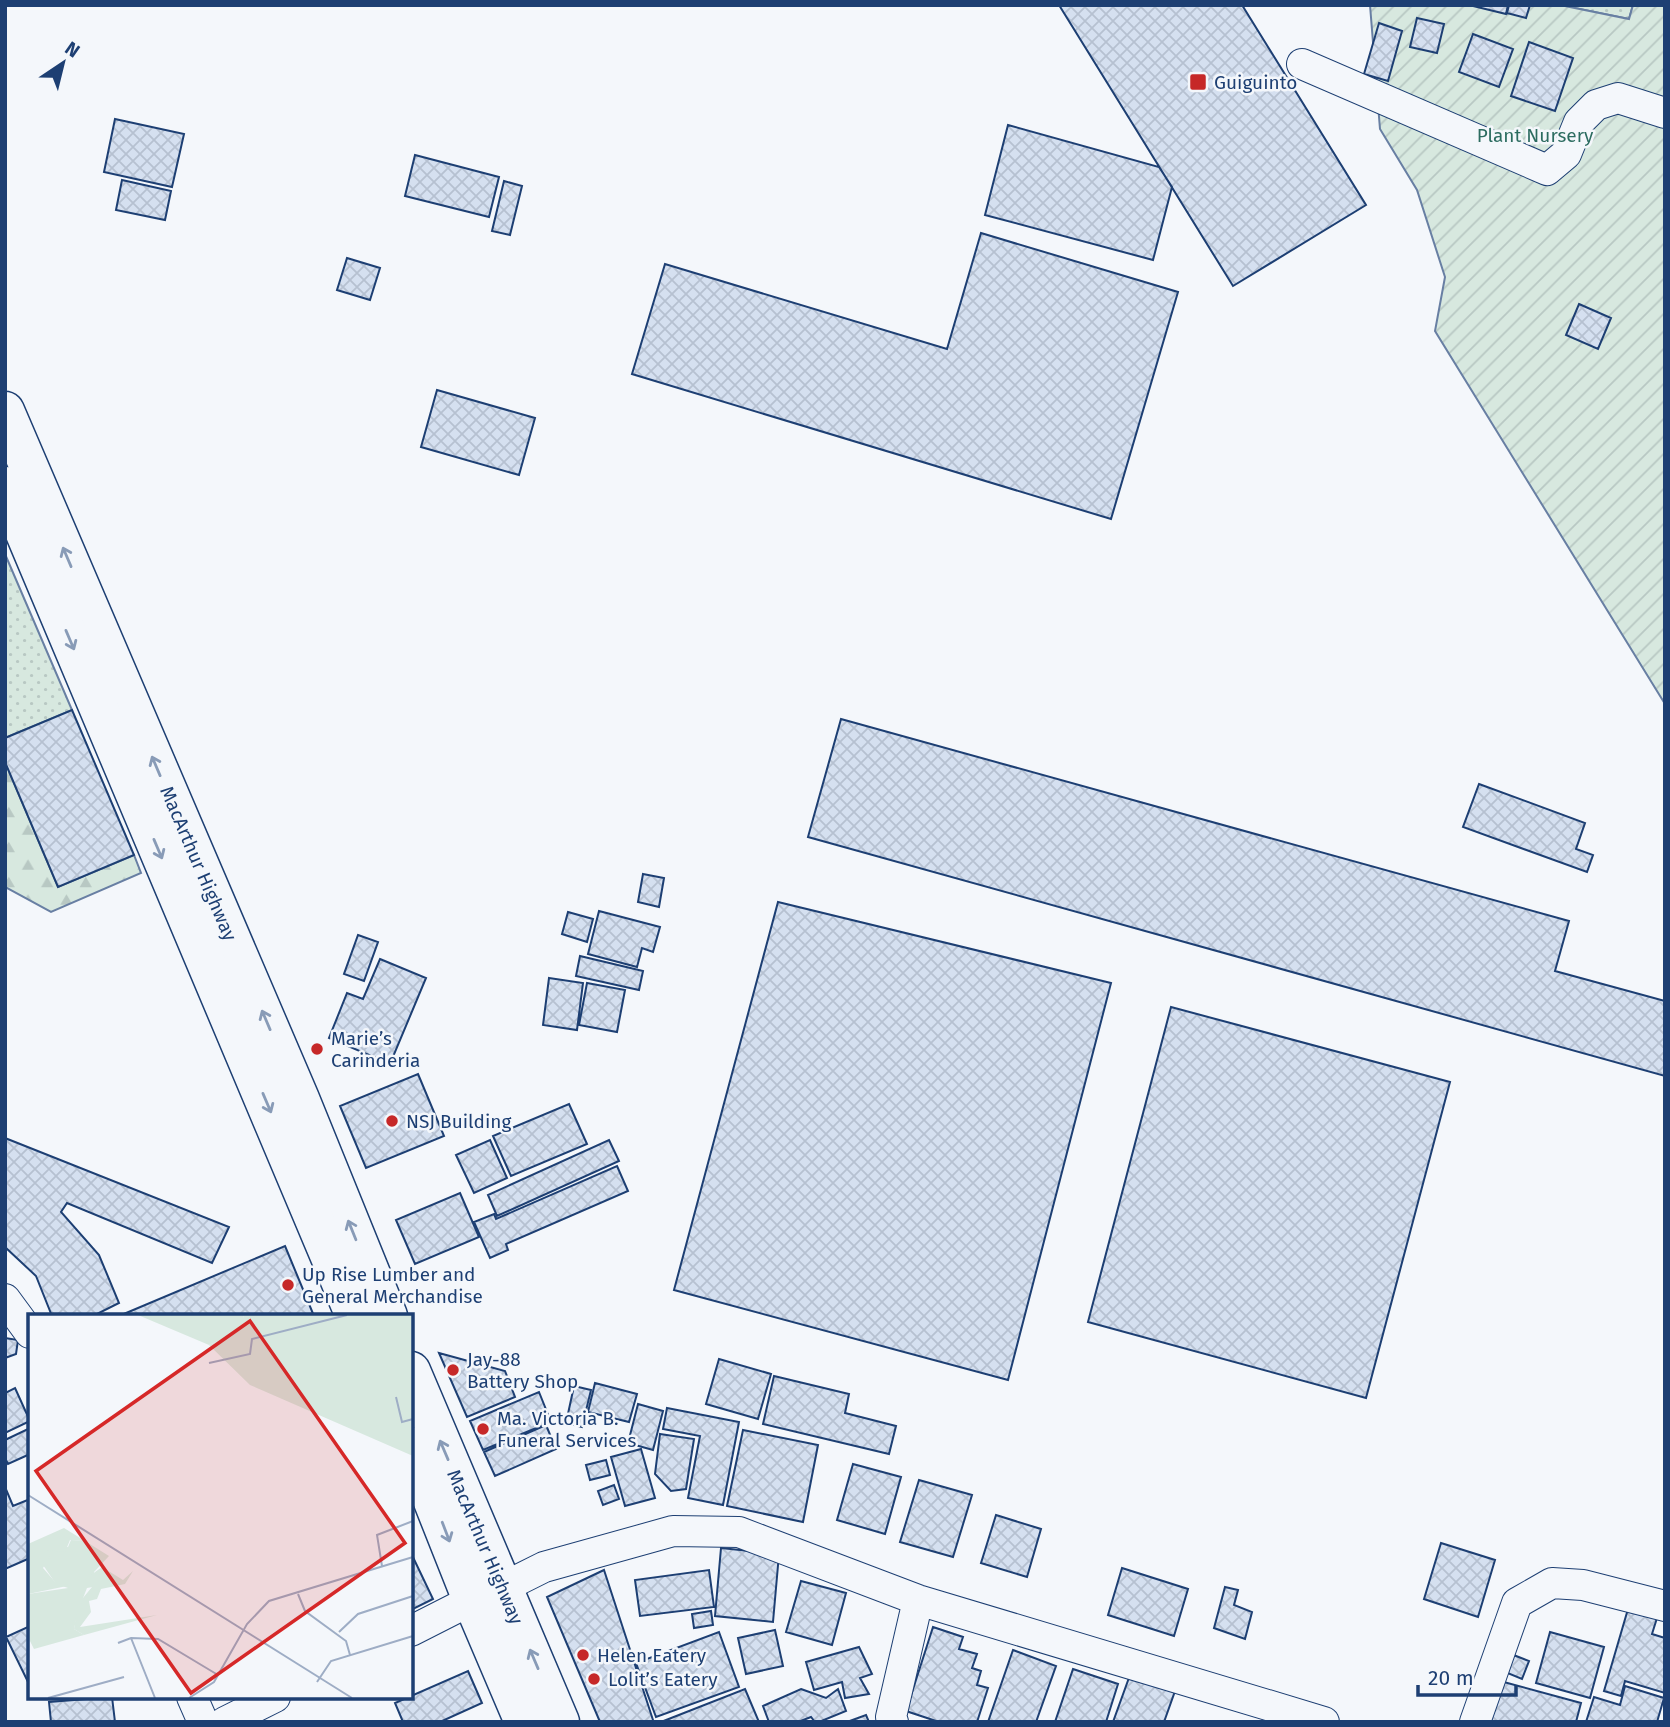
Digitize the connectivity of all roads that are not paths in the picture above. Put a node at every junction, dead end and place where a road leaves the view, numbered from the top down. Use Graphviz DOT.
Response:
graph roads {
  1 [pos="1302,64"];
  2 [pos="1665,113"];
  3 [pos="5,411"];
  4 [pos="5,486"];
  5 [pos="5,1299"];
  6 [pos="354,1314"];
  7 [pos="387,1314"];
  8 [pos="28,1329"];
  9 [pos="413,1377"];
  10 [pos="413,1450"];
  11 [pos="488,1593"];
  12 [pos="918,1600"];
  13 [pos="1665,1606"];
  14 [pos="413,1630"];
  15 [pos="193,1699"];
  16 [pos="271,1699"];
  17 [pos="203,1722"];
  18 [pos="225,1722"];
  19 [pos="524,1722"];
  20 [pos="560,1722"];
  21 [pos="893,1722"];
  22 [pos="1324,1722"];
  23 [pos="1475,1722"];
  1 -- 2 [label="street"];
  7 -- 3 [label="highway, MacArthur Highway, one-way"];
  4 -- 6 [label="highway, MacArthur Highway, one-way"];
  5 -- 8 [label="street"];
  11 -- 9 [label="highway, MacArthur Highway, one-way"];
  10 -- 11 [label="highway, MacArthur Highway, one-way"];
  11 -- 12 [label="street"];
  11 -- 14 [label="street"];
  11 -- 19 [label="highway, MacArthur Highway"];
  20 -- 11 [label="highway, MacArthur Highway, one-way"];
  12 -- 21 [label="street"];
  12 -- 22 [label="street"];
  13 -- 23 [label="street"];
  15 -- 17 [label="street"];
  16 -- 18 [label="street"];
}
